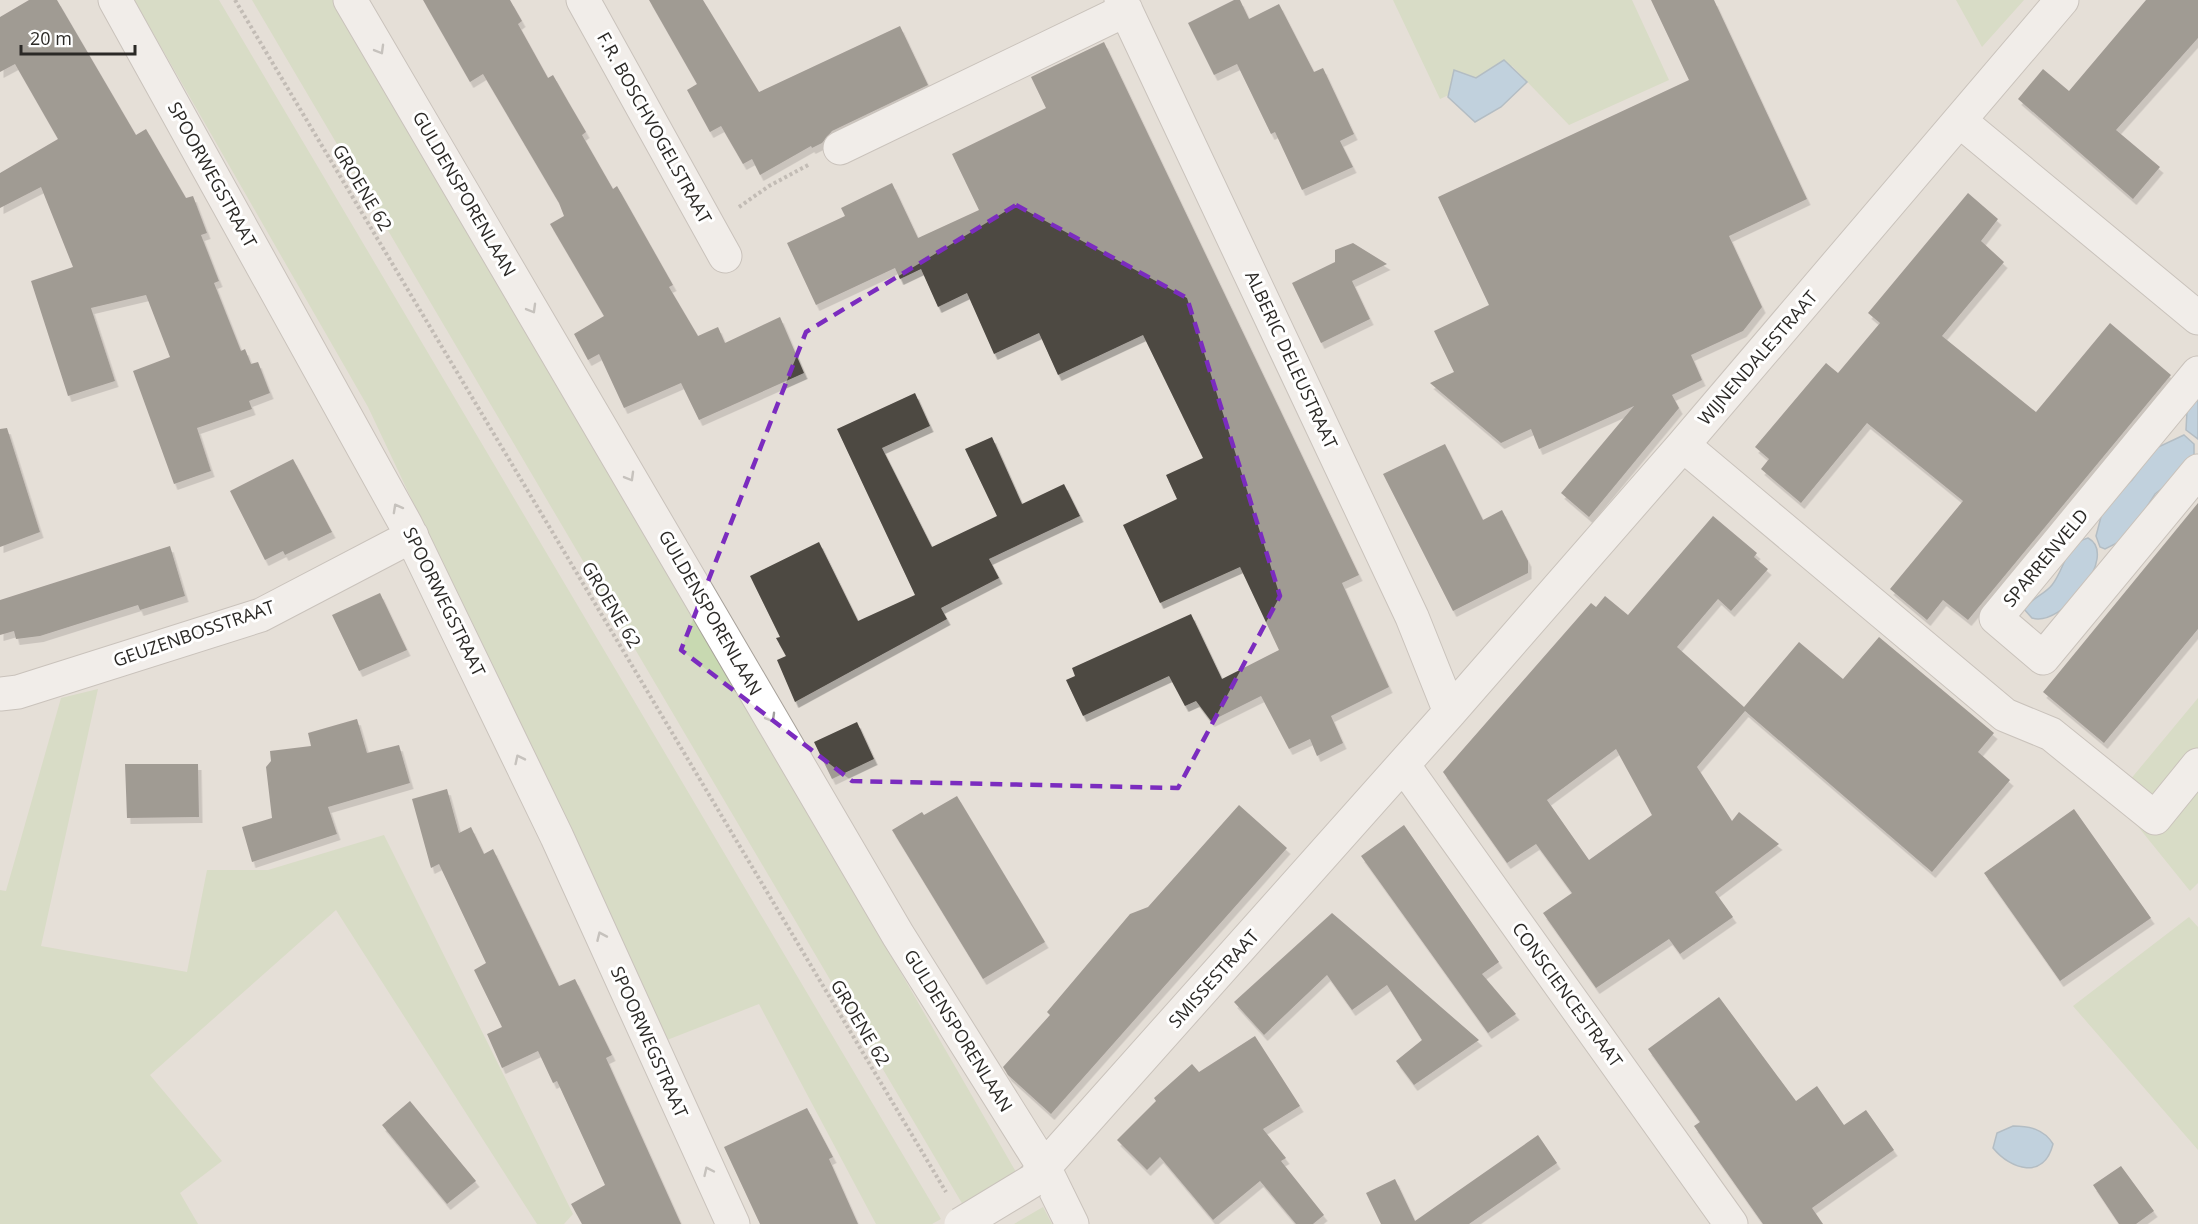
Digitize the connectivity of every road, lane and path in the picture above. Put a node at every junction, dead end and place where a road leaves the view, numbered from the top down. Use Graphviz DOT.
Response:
graph roads {
  1 [pos="115,0"];
  2 [pos="235,0"];
  3 [pos="350,0"];
  4 [pos="583,0"];
  5 [pos="2062,0"];
  6 [pos="1124,5"];
  7 [pos="1960,121"];
  8 [pos="840,148"];
  9 [pos="710,227"];
  10 [pos="725,256"];
  11 [pos="2198,318"];
  12 [pos="2198,373"];
  13 [pos="1683,445"];
  14 [pos="2198,471"];
  15 [pos="412,536"];
  16 [pos="0,694"];
  17 [pos="1450,712"];
  18 [pos="2198,765"];
  19 [pos="1404,766"];
  20 [pos="1039,1175"];
  21 [pos="946,1193"];
  22 [pos="733,1224"];
  23 [pos="961,1224"];
  24 [pos="1072,1224"];
  25 [pos="1731,1224"];
  15 -- 1 [label="street, SPOORWEGSTRAAT, one-way"];
  2 -- 21 [label="path, GROENE 62"];
  3 -- 20 [label="street, GULDENSPORENLAAN, one-way"];
  4 -- 9 [label="street, F.R. BOSCHVOGELSTRAAT"];
  5 -- 7 [label="street, WIJNENDALESTRAAT"];
  6 -- 8 [label="street, ALBERIC DELEUSTRAAT"];
  6 -- 17 [label="street, ALBERIC DELEUSTRAAT"];
  7 -- 11 [label="street"];
  7 -- 13 [label="street, WIJNENDALESTRAAT"];
  8 -- 9 [label="path"];
  9 -- 10 [label="street, F.R. BOSCHVOGELSTRAAT"];
  12 -- 14 [label="street, SPARRENVELD"];
  13 -- 17 [label="street, WIJNENDALESTRAAT"];
  13 -- 18 [label="street"];
  15 -- 16 [label="street, GEUZENBOSSTRAAT"];
  22 -- 15 [label="street, SPOORWEGSTRAAT, one-way"];
  17 -- 19 [label="street, SMISSESTRAAT"];
  19 -- 20 [label="street, SMISSESTRAAT"];
  19 -- 25 [label="street, CONSCIENCESTRAAT"];
  20 -- 23 [label="street, SMISSESTRAAT, bridge"];
  20 -- 24 [label="street, GULDENSPORENLAAN"];
}
